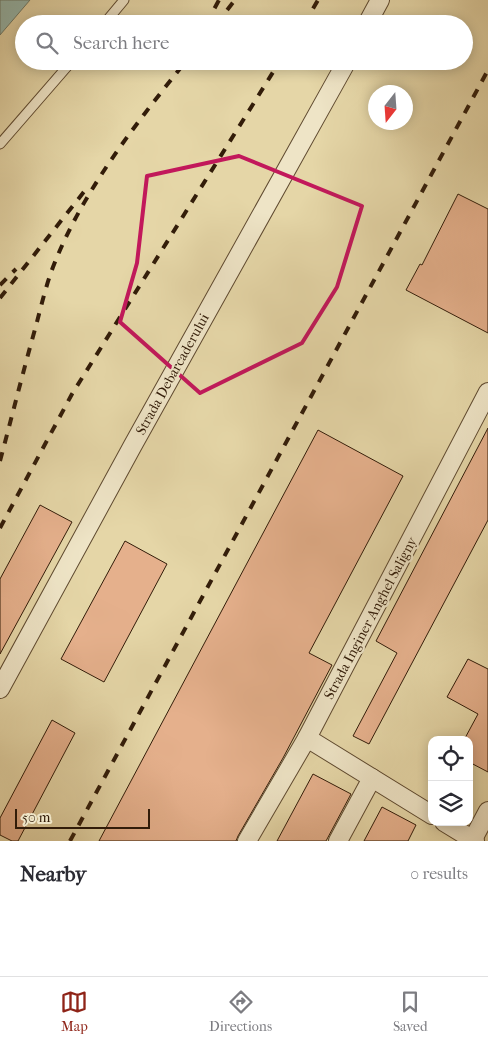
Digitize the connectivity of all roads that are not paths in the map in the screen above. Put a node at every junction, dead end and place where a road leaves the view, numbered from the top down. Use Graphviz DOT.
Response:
graph roads {
  1 [pos="124,0"];
  2 [pos="380,0"];
  3 [pos="112,15"];
  4 [pos="372,15"];
  5 [pos="64,70"];
  6 [pos="342,70"];
  7 [pos="0,144"];
  8 [pos="488,392"];
  9 [pos="0,689"];
  10 [pos="306,738"];
  11 [pos="372,778"];
  12 [pos="488,811"];
  13 [pos="428,813"];
  14 [pos="450,826"];
  15 [pos="247,841"];
  16 [pos="338,841"];
  17 [pos="473,841"];
  1 -- 3 [label="lane"];
  2 -- 4 [label="street"];
  5 -- 7 [label="lane"];
  6 -- 9 [label="street, Strada Debarcaderului"];
  8 -- 10 [label="street, Strada Inginer Anghel Saligny"];
  10 -- 11 [label="street"];
  10 -- 15 [label="street, Strada Inginer Anghel Saligny"];
  11 -- 13 [label="street"];
  11 -- 16 [label="street"];
  12 -- 17 [label="street"];
  14 -- 17 [label="street"];
}
